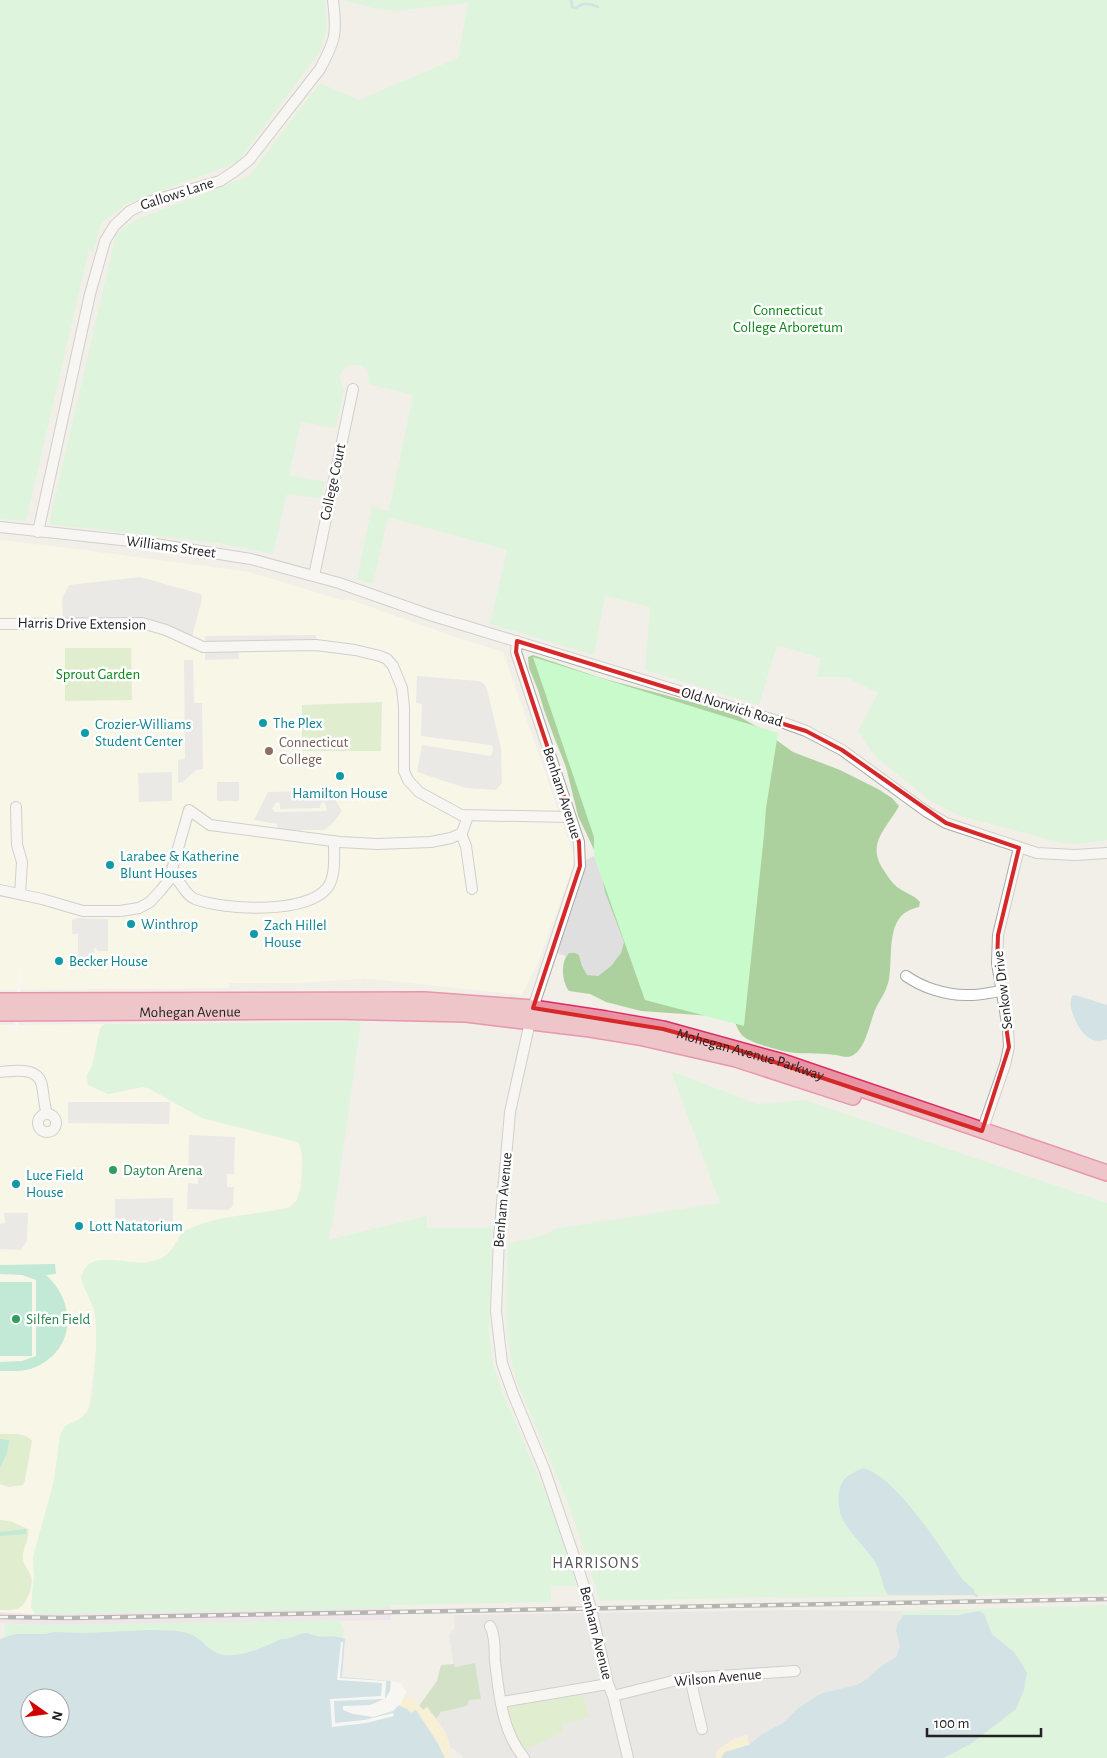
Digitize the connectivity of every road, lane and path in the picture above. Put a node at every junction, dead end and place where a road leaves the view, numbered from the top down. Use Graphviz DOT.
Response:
graph roads {
  1 [pos="333,0"];
  2 [pos="353,389"];
  3 [pos="0,527"];
  4 [pos="38,532"];
  5 [pos="314,576"];
  6 [pos="339,583"];
  7 [pos="0,624"];
  8 [pos="517,641"];
  9 [pos="16,807"];
  10 [pos="468,816"];
  11 [pos="570,817"];
  12 [pos="461,834"];
  13 [pos="334,842"];
  14 [pos="1019,848"];
  15 [pos="1107,853"];
  16 [pos="171,875"];
  17 [pos="472,889"];
  18 [pos="0,890"];
  19 [pos="20,894"];
  20 [pos="906,976"];
  21 [pos="1002,991"];
  22 [pos="0,1001"];
  23 [pos="380,1006"];
  24 [pos="0,1013"];
  25 [pos="531,1015"];
  26 [pos="0,1072"];
  27 [pos="47,1114"];
  28 [pos="982,1131"];
  29 [pos="1107,1173"];
  30 [pos="1107,1184"];
  31 [pos="490,1626"];
  32 [pos="795,1671"];
  33 [pos="690,1678"];
  34 [pos="608,1684"];
  35 [pos="613,1696"];
  36 [pos="502,1702"];
  37 [pos="702,1729"];
  38 [pos="524,1758"];
  39 [pos="628,1758"];
  1 -- 4 [label="street, Gallows Lane"];
  2 -- 5 [label="street, College Court"];
  3 -- 4 [label="street, Williams Street"];
  4 -- 5 [label="street, Williams Street"];
  5 -- 6 [label="street, Williams Street"];
  6 -- 8 [label="street, Old Norwich Road"];
  7 -- 10 [label="street, Harris Drive Extension"];
  8 -- 11 [label="street, Benham Avenue"];
  8 -- 14 [label="street, Old Norwich Road"];
  9 -- 19 [label="street"];
  10 -- 11 [label="street"];
  10 -- 12 [label="street"];
  11 -- 25 [label="street, Benham Avenue"];
  12 -- 13 [label="street"];
  12 -- 17 [label="street"];
  13 -- 16 [label="street"];
  13 -- 16 [label="street"];
  14 -- 15 [label="street, Old Norwich Road"];
  14 -- 21 [label="street, Senkow Drive"];
  16 -- 19 [label="street"];
  18 -- 19 [label="street"];
  20 -- 21 [label="street"];
  21 -- 28 [label="street, Senkow Drive"];
  22 -- 23 [label="highway, Mohegan Avenue"];
  23 -- 24 [label="highway, Mohegan Avenue"];
  23 -- 25 [label="highway, Mohegan Avenue Parkway"];
  25 -- 28 [label="highway, Mohegan Avenue Parkway"];
  25 -- 30 [label="highway, Mohegan Avenue Parkway"];
  25 -- 34 [label="street, Benham Avenue"];
  26 -- 27 [label="street"];
  28 -- 29 [label="highway, Mohegan Avenue Parkway"];
  31 -- 36 [label="street"];
  32 -- 33 [label="street, Wilson Avenue"];
  33 -- 35 [label="street, Wilson Avenue"];
  33 -- 37 [label="street"];
  34 -- 35 [label="street, Benham Avenue"];
  34 -- 36 [label="street"];
  35 -- 39 [label="street, Benham Avenue"];
  36 -- 38 [label="street"];
}
